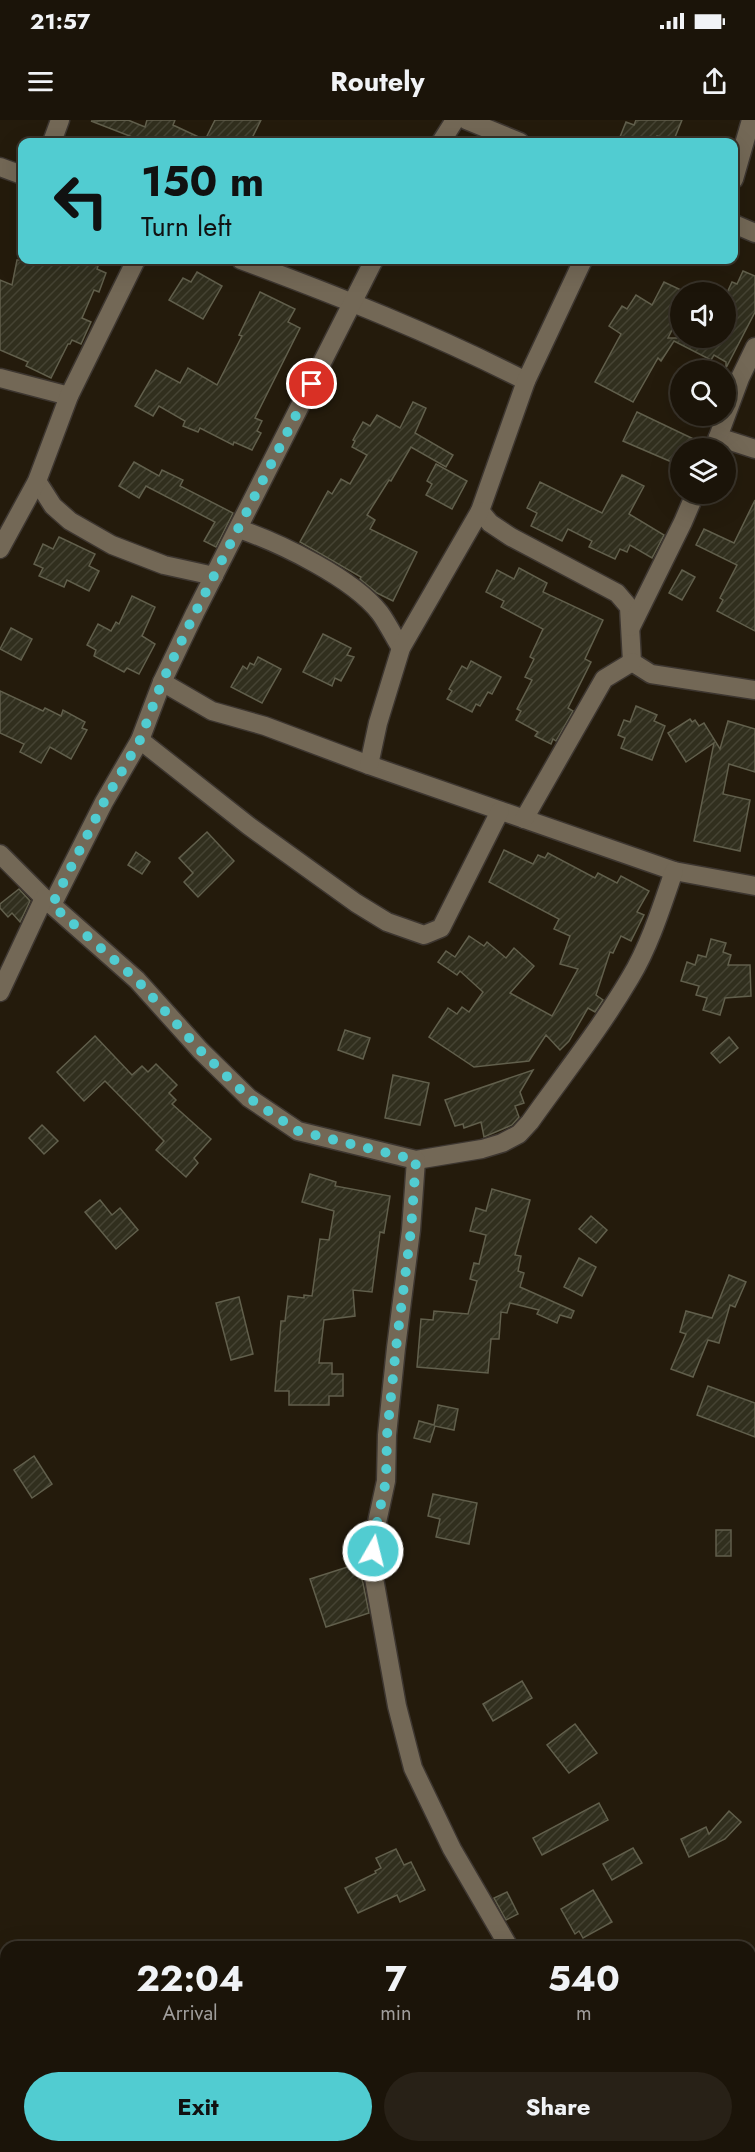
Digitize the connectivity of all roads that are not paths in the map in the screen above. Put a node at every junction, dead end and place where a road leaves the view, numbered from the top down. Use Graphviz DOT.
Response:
graph roads {
  1 [pos="60,120"];
  2 [pos="455,120"];
  3 [pos="466,120"];
  4 [pos="752,120"];
  5 [pos="53,138"];
  6 [pos="444,138"];
  7 [pos="510,138"];
  8 [pos="738,166"];
  9 [pos="0,167"];
  10 [pos="18,174"];
  11 [pos="738,226"];
  12 [pos="755,233"];
  13 [pos="134,264"];
  14 [pos="253,264"];
  15 [pos="372,264"];
  16 [pos="581,264"];
  17 [pos="354,302"];
  18 [pos="755,347"];
  19 [pos="0,378"];
  20 [pos="526,381"];
  21 [pos="69,396"];
  22 [pos="718,438"];
  23 [pos="736,446"];
  24 [pos="755,449"];
  25 [pos="37,482"];
  26 [pos="690,504"];
  27 [pos="480,511"];
  28 [pos="239,529"];
  29 [pos="2,540"];
  30 [pos="214,576"];
  31 [pos="630,629"];
  32 [pos="401,648"];
  33 [pos="632,662"];
  34 [pos="162,682"];
  35 [pos="755,690"];
  36 [pos="140,740"];
  37 [pos="369,765"];
  38 [pos="500,811"];
  39 [pos="524,819"];
  40 [pos="0,854"];
  41 [pos="674,871"];
  42 [pos="755,886"];
  43 [pos="48,902"];
  44 [pos="0,992"];
  45 [pos="416,1160"];
  46 [pos="506,1941"];
  1 -- 5 [label="street"];
  2 -- 6 [label="street"];
  3 -- 7 [label="street"];
  4 -- 8 [label="street"];
  9 -- 10 [label="street"];
  11 -- 12 [label="street"];
  13 -- 21 [label="street"];
  14 -- 17 [label="street"];
  15 -- 17 [label="street"];
  16 -- 20 [label="street"];
  17 -- 20 [label="street"];
  17 -- 28 [label="street"];
  18 -- 22 [label="street"];
  19 -- 21 [label="street"];
  20 -- 27 [label="street"];
  21 -- 25 [label="street"];
  23 -- 24 [label="street"];
  25 -- 29 [label="street"];
  25 -- 30 [label="street"];
  26 -- 31 [label="street"];
  27 -- 31 [label="street"];
  27 -- 32 [label="street"];
  28 -- 30 [label="street"];
  28 -- 32 [label="street"];
  30 -- 34 [label="street"];
  31 -- 33 [label="street"];
  32 -- 37 [label="street"];
  33 -- 35 [label="street"];
  33 -- 39 [label="street"];
  34 -- 36 [label="street"];
  34 -- 37 [label="street"];
  36 -- 38 [label="street"];
  36 -- 43 [label="street"];
  37 -- 38 [label="street"];
  38 -- 39 [label="street"];
  39 -- 41 [label="street"];
  40 -- 43 [label="street"];
  41 -- 42 [label="street"];
  41 -- 45 [label="street"];
  43 -- 44 [label="street"];
  43 -- 45 [label="street"];
  45 -- 46 [label="street"];
}
